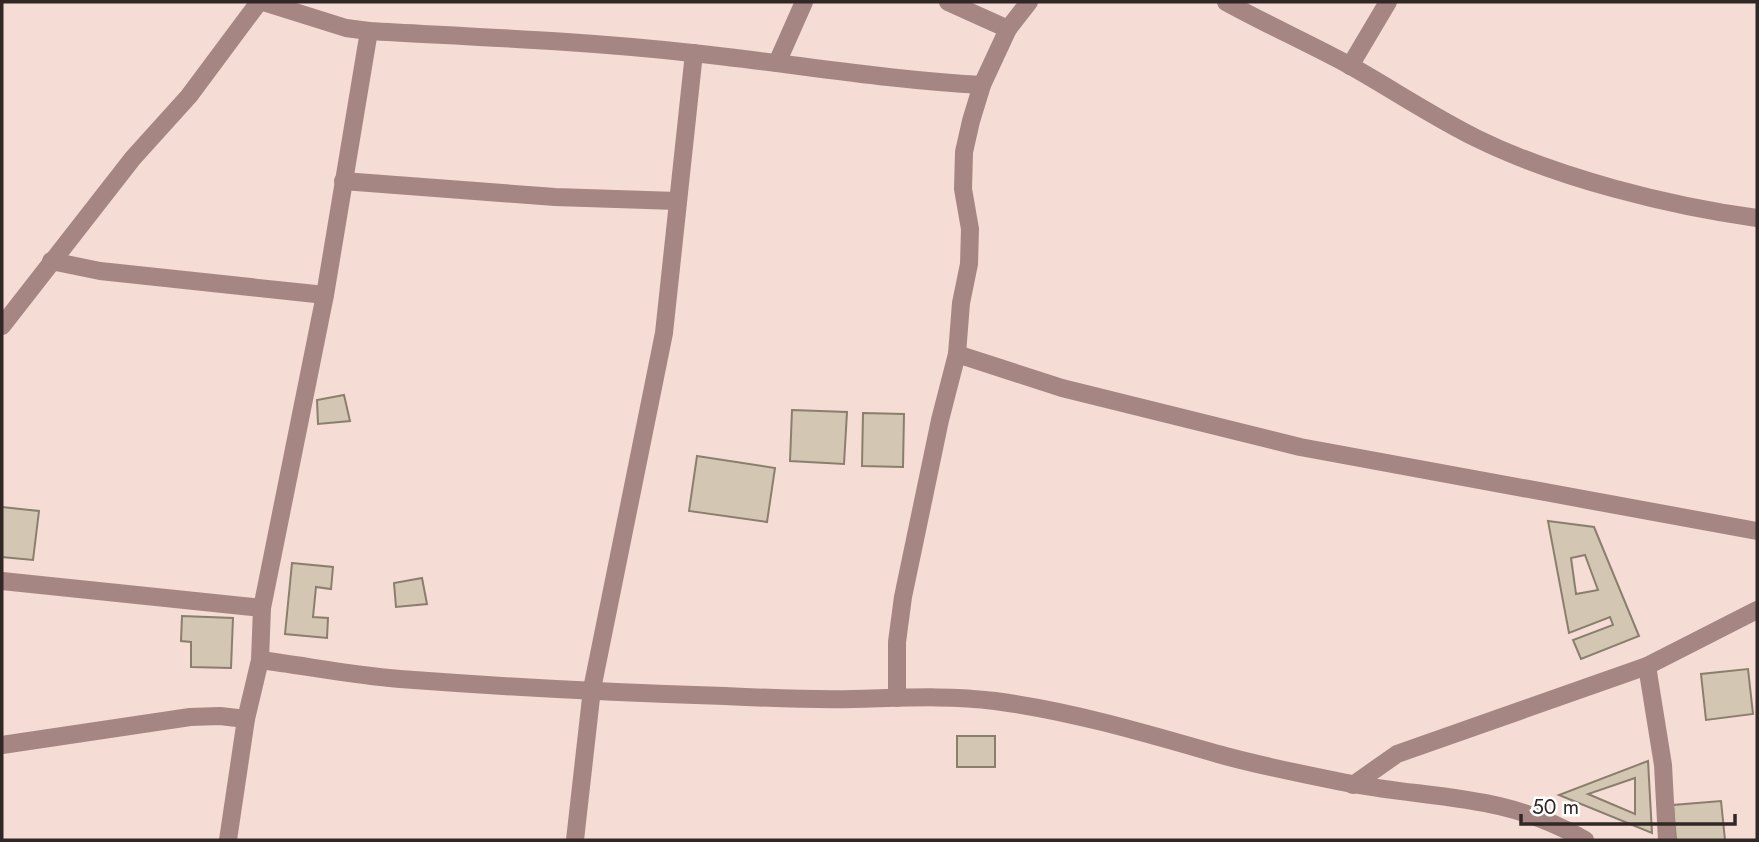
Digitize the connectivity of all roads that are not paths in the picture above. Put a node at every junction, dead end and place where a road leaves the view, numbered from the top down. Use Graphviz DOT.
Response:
graph roads {
  1 [pos="261,2"];
  2 [pos="804,2"];
  3 [pos="948,2"];
  4 [pos="1029,2"];
  5 [pos="1226,2"];
  6 [pos="1388,2"];
  7 [pos="1008,29"];
  8 [pos="369,31"];
  9 [pos="694,53"];
  10 [pos="777,63"];
  11 [pos="1350,66"];
  12 [pos="982,85"];
  13 [pos="343,181"];
  14 [pos="677,201"];
  15 [pos="1757,218"];
  16 [pos="51,261"];
  17 [pos="326,295"];
  18 [pos="2,326"];
  19 [pos="957,354"];
  20 [pos="1757,531"];
  21 [pos="2,581"];
  22 [pos="262,608"];
  23 [pos="1757,610"];
  24 [pos="260,660"];
  25 [pos="1647,666"];
  26 [pos="592,689"];
  27 [pos="897,698"];
  28 [pos="246,719"];
  29 [pos="2,745"];
  30 [pos="1353,785"];
  31 [pos="223,840"];
  32 [pos="575,840"];
  33 [pos="1585,840"];
  34 [pos="1667,840"];
  1 -- 8 [label="street"];
  1 -- 16 [label="street"];
  2 -- 10 [label="street"];
  3 -- 7 [label="street"];
  4 -- 7 [label="street"];
  5 -- 11 [label="street"];
  6 -- 11 [label="street"];
  7 -- 12 [label="street"];
  8 -- 9 [label="street"];
  8 -- 13 [label="street"];
  9 -- 10 [label="street"];
  9 -- 14 [label="street"];
  10 -- 12 [label="street"];
  11 -- 15 [label="street"];
  12 -- 19 [label="street"];
  13 -- 14 [label="street"];
  13 -- 17 [label="street"];
  14 -- 26 [label="street"];
  16 -- 17 [label="street"];
  16 -- 18 [label="street"];
  17 -- 22 [label="street"];
  19 -- 20 [label="street"];
  19 -- 27 [label="street"];
  21 -- 22 [label="street"];
  22 -- 24 [label="street"];
  23 -- 25 [label="street"];
  24 -- 26 [label="street"];
  24 -- 28 [label="street"];
  25 -- 30 [label="street"];
  25 -- 34 [label="street"];
  26 -- 27 [label="street"];
  26 -- 32 [label="street"];
  27 -- 30 [label="street"];
  28 -- 29 [label="street"];
  28 -- 31 [label="street"];
  30 -- 33 [label="street"];
}
